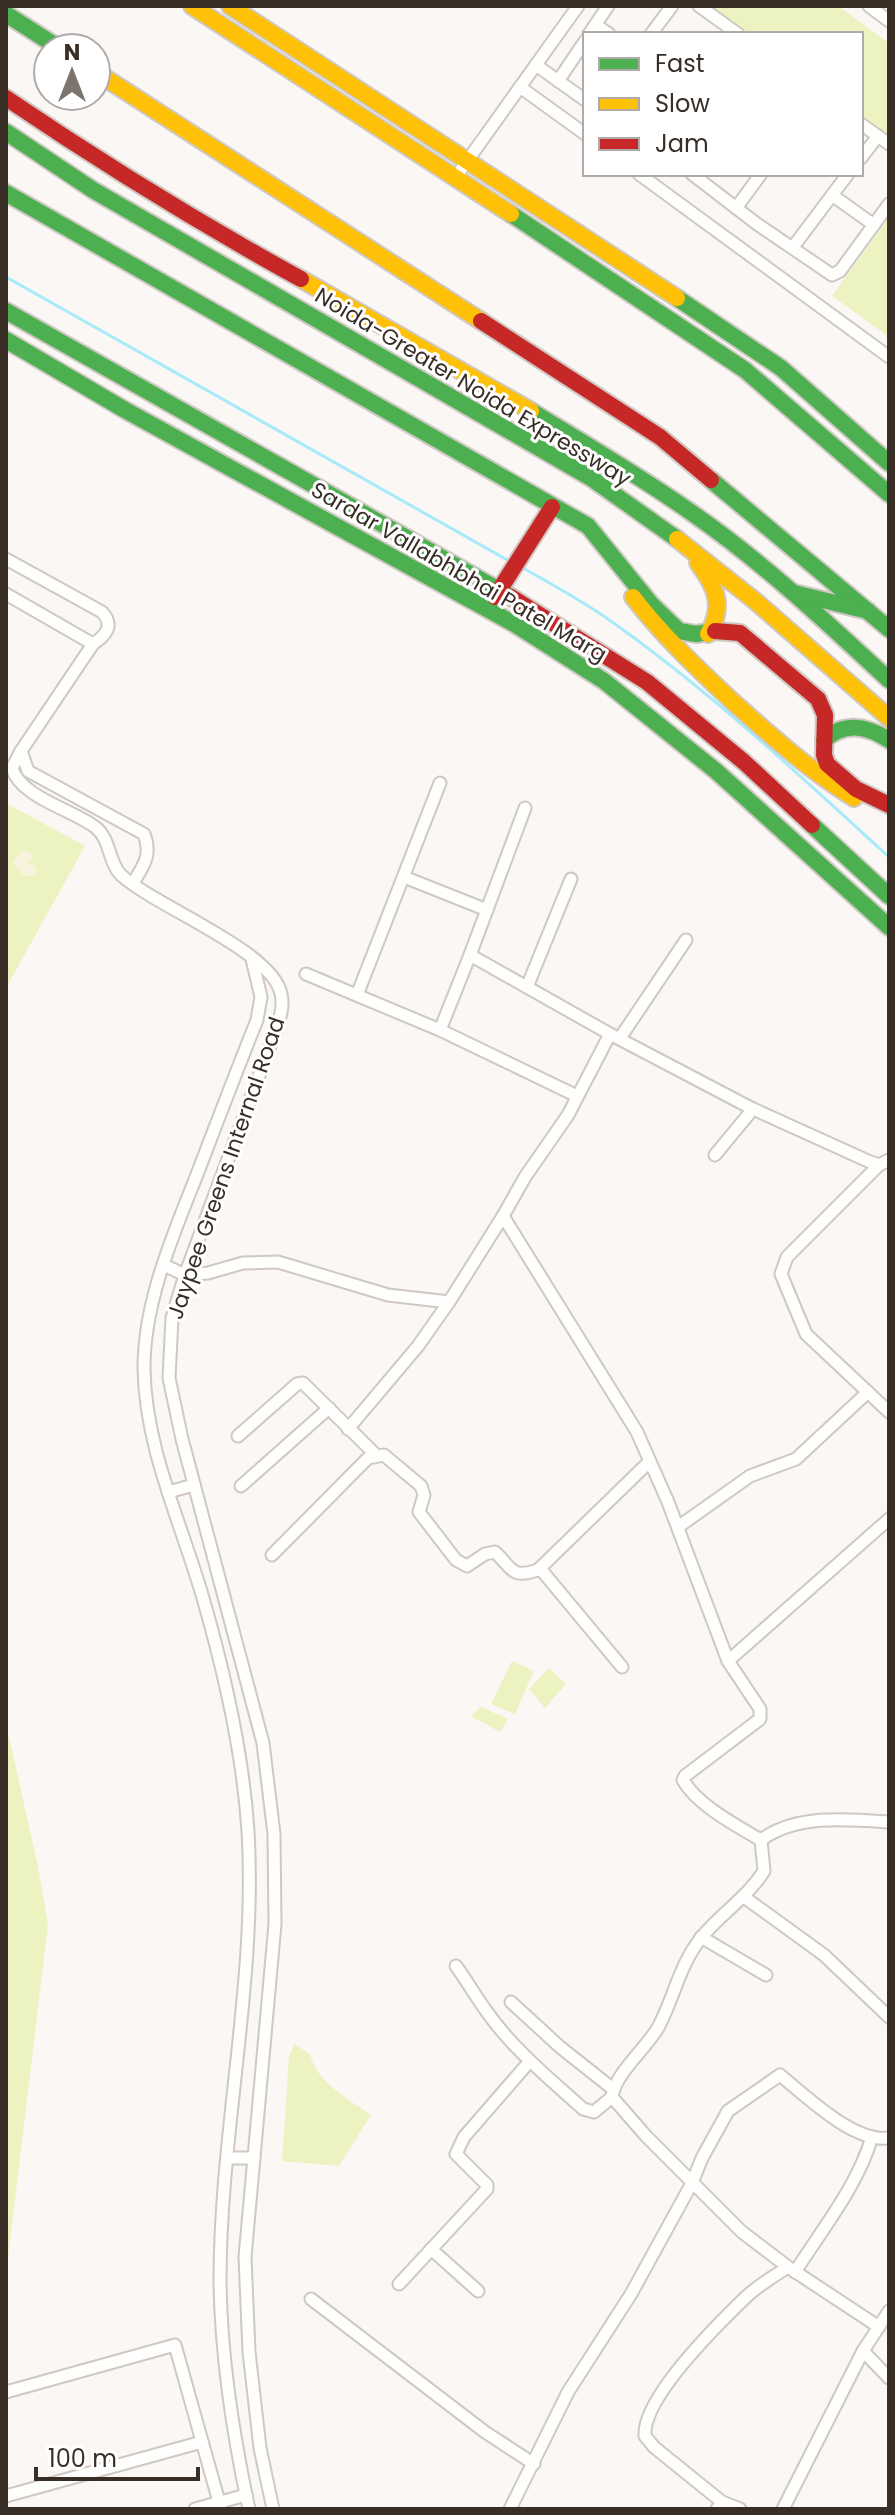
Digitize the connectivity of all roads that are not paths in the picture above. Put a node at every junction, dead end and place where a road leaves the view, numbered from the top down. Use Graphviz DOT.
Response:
graph roads {
  1 [pos="192,6"];
  2 [pos="230,6"];
  3 [pos="578,6"];
  4 [pos="608,6"];
  5 [pos="672,6"];
  6 [pos="699,6"];
  7 [pos="869,6"];
  8 [pos="6,14"];
  9 [pos="889,21"];
  10 [pos="593,29"];
  11 [pos="34,32"];
  12 [pos="652,32"];
  13 [pos="734,32"];
  14 [pos="583,44"];
  15 [pos="536,65"];
  16 [pos="558,81"];
  17 [pos="112,82"];
  18 [pos="520,87"];
  19 [pos="6,98"];
  20 [pos="583,99"];
  21 [pos="863,125"];
  22 [pos="6,132"];
  23 [pos="583,133"];
  24 [pos="878,136"];
  25 [pos="889,144"];
  26 [pos="863,155"];
  27 [pos="467,161"];
  28 [pos="642,176"];
  29 [pos="696,176"];
  30 [pos="760,176"];
  31 [pos="846,176"];
  32 [pos="455,178"];
  33 [pos="6,193"];
  34 [pos="832,195"];
  35 [pos="889,204"];
  36 [pos="736,208"];
  37 [pos="874,225"];
  38 [pos="793,247"];
  39 [pos="6,311"];
  40 [pos="6,340"];
  41 [pos="889,357"];
  42 [pos="889,463"];
  43 [pos="889,494"];
  44 [pos="552,507"];
  45 [pos="588,526"];
  46 [pos="682,543"];
  47 [pos="6,559"];
  48 [pos="507,578"];
  49 [pos="794,593"];
  50 [pos="6,594"];
  51 [pos="487,609"];
  52 [pos="868,611"];
  53 [pos="889,629"];
  54 [pos="708,634"];
  55 [pos="93,644"];
  56 [pos="699,670"];
  57 [pos="889,680"];
  58 [pos="889,718"];
  59 [pos="824,740"];
  60 [pos="889,740"];
  61 [pos="21,751"];
  62 [pos="790,753"];
  63 [pos="440,783"];
  64 [pos="889,805"];
  65 [pos="525,808"];
  66 [pos="889,812"];
  67 [pos="404,877"];
  68 [pos="571,879"];
  69 [pos="133,883"];
  70 [pos="889,896"];
  71 [pos="487,910"];
  72 [pos="889,927"];
  73 [pos="686,940"];
  74 [pos="470,955"];
  75 [pos="251,957"];
  76 [pos="306,974"];
  77 [pos="527,987"];
  78 [pos="357,995"];
  79 [pos="440,1030"];
  80 [pos="615,1036"];
  81 [pos="577,1096"];
  82 [pos="753,1109"];
  83 [pos="715,1155"];
  84 [pos="884,1162"];
  85 [pos="503,1216"];
  86 [pos="164,1265"];
  87 [pos="185,1275"];
  88 [pos="449,1302"];
  89 [pos="868,1392"];
  90 [pos="329,1408"];
  91 [pos="889,1412"];
  92 [pos="348,1429"];
  93 [pos="238,1436"];
  94 [pos="376,1455"];
  95 [pos="649,1462"];
  96 [pos="194,1485"];
  97 [pos="241,1486"];
  98 [pos="168,1492"];
  99 [pos="889,1519"];
  100 [pos="678,1527"];
  101 [pos="272,1555"];
  102 [pos="538,1570"];
  103 [pos="728,1661"];
  104 [pos="622,1667"];
  105 [pos="889,1822"];
  106 [pos="761,1840"];
  107 [pos="744,1897"];
  108 [pos="701,1937"];
  109 [pos="456,1966"];
  110 [pos="766,1975"];
  111 [pos="511,2002"];
  112 [pos="889,2017"];
  113 [pos="530,2061"];
  114 [pos="613,2093"];
  115 [pos="872,2137"];
  116 [pos="889,2138"];
  117 [pos="228,2158"];
  118 [pos="254,2158"];
  119 [pos="692,2183"];
  120 [pos="431,2249"];
  121 [pos="792,2270"];
  122 [pos="399,2284"];
  123 [pos="478,2291"];
  124 [pos="311,2299"];
  125 [pos="889,2311"];
  126 [pos="879,2327"];
  127 [pos="863,2351"];
  128 [pos="889,2378"];
  129 [pos="6,2392"];
  130 [pos="202,2442"];
  131 [pos="534,2464"];
  132 [pos="246,2495"];
  133 [pos="6,2496"];
  134 [pos="220,2506"];
  135 [pos="720,2506"];
  136 [pos="10,2509"];
  137 [pos="195,2509"];
  138 [pos="249,2509"];
  139 [pos="273,2509"];
  140 [pos="510,2509"];
  141 [pos="740,2509"];
  142 [pos="783,2509"];
  1 -- 32 [label="main road"];
  2 -- 27 [label="main road"];
  3 -- 15 [label="street"];
  4 -- 10 [label="street"];
  5 -- 12 [label="street"];
  6 -- 13 [label="street"];
  7 -- 9 [label="street"];
  8 -- 11 [label="main road"];
  14 -- 16 [label="street"];
  15 -- 16 [label="street"];
  15 -- 18 [label="street"];
  16 -- 20 [label="street"];
  17 -- 52 [label="main road"];
  18 -- 23 [label="street"];
  18 -- 27 [label="street"];
  19 -- 49 [label="main road, Noida-Greater Noida Expressway"];
  21 -- 24 [label="street"];
  22 -- 46 [label="main road, Noida-Greater Noida Expressway"];
  24 -- 25 [label="street"];
  24 -- 26 [label="street"];
  27 -- 32 [label="street"];
  27 -- 42 [label="main road"];
  28 -- 41 [label="street"];
  29 -- 36 [label="street"];
  30 -- 36 [label="street"];
  31 -- 34 [label="street"];
  32 -- 43 [label="main road"];
  33 -- 44 [label="main road"];
  34 -- 37 [label="street"];
  34 -- 38 [label="street"];
  35 -- 37 [label="street"];
  36 -- 38 [label="street"];
  37 -- 38 [label="street"];
  39 -- 48 [label="main road, Sardar Vallabhbhai Patel Marg"];
  40 -- 51 [label="main road, Sardar Vallabhbhai Patel Marg"];
  44 -- 45 [label="main road"];
  44 -- 48 [label="main road"];
  45 -- 54 [label="main road"];
  45 -- 56 [label="main road"];
  46 -- 54 [label="main road"];
  46 -- 58 [label="main road, Noida-Greater Noida Expressway"];
  47 -- 55 [label="street"];
  48 -- 51 [label="main road"];
  48 -- 70 [label="main road, Sardar Vallabhbhai Patel Marg"];
  49 -- 52 [label="main road"];
  49 -- 57 [label="main road, Noida-Greater Noida Expressway"];
  50 -- 55 [label="street"];
  51 -- 72 [label="main road, Sardar Vallabhbhai Patel Marg"];
  52 -- 53 [label="main road"];
  54 -- 56 [label="main road"];
  54 -- 59 [label="main road"];
  55 -- 61 [label="street"];
  56 -- 62 [label="main road"];
  59 -- 60 [label="main road"];
  59 -- 62 [label="main road"];
  59 -- 64 [label="main road"];
  61 -- 69 [label="street, Jaypee Greens Internal Road"];
  61 -- 69 [label="street"];
  62 -- 66 [label="main road"];
  63 -- 67 [label="street"];
  65 -- 71 [label="street"];
  67 -- 71 [label="street"];
  67 -- 78 [label="street"];
  68 -- 77 [label="street"];
  69 -- 75 [label="street, Jaypee Greens Internal Road"];
  71 -- 74 [label="street"];
  73 -- 80 [label="street"];
  74 -- 77 [label="street"];
  74 -- 79 [label="street"];
  75 -- 86 [label="street, Jaypee Greens Internal Road"];
  75 -- 87 [label="street, Jaypee Greens Internal Road"];
  76 -- 78 [label="street"];
  77 -- 80 [label="street"];
  78 -- 79 [label="street"];
  79 -- 81 [label="street"];
  80 -- 81 [label="street"];
  80 -- 82 [label="street"];
  81 -- 85 [label="street"];
  82 -- 83 [label="street"];
  82 -- 84 [label="street"];
  84 -- 89 [label="street"];
  85 -- 88 [label="street"];
  85 -- 95 [label="street"];
  86 -- 87 [label="street"];
  86 -- 98 [label="street, Jaypee Greens Internal Road"];
  87 -- 88 [label="street"];
  87 -- 96 [label="street, Jaypee Greens Internal Road"];
  88 -- 92 [label="street"];
  89 -- 91 [label="street"];
  89 -- 100 [label="street"];
  90 -- 92 [label="street"];
  90 -- 93 [label="street"];
  90 -- 97 [label="street"];
  92 -- 94 [label="street"];
  94 -- 101 [label="street"];
  94 -- 102 [label="street"];
  95 -- 100 [label="street"];
  95 -- 102 [label="street"];
  96 -- 98 [label="street"];
  96 -- 118 [label="street, Jaypee Greens Internal Road"];
  98 -- 117 [label="street, Jaypee Greens Internal Road"];
  99 -- 103 [label="street"];
  100 -- 103 [label="street"];
  102 -- 104 [label="street"];
  103 -- 106 [label="street"];
  105 -- 106 [label="street"];
  106 -- 107 [label="street"];
  107 -- 108 [label="street"];
  107 -- 112 [label="street"];
  108 -- 110 [label="street"];
  108 -- 114 [label="street"];
  109 -- 113 [label="street"];
  111 -- 114 [label="street"];
  113 -- 114 [label="street"];
  113 -- 120 [label="street"];
  114 -- 119 [label="street"];
  115 -- 116 [label="street"];
  115 -- 119 [label="street"];
  115 -- 121 [label="street"];
  117 -- 118 [label="street"];
  117 -- 132 [label="street, Jaypee Greens Internal Road"];
  118 -- 139 [label="street, Jaypee Greens Internal Road"];
  119 -- 121 [label="street"];
  119 -- 131 [label="street"];
  120 -- 122 [label="street"];
  120 -- 123 [label="street"];
  121 -- 126 [label="street"];
  121 -- 135 [label="street"];
  124 -- 131 [label="street"];
  125 -- 126 [label="street"];
  126 -- 127 [label="street"];
  127 -- 128 [label="street"];
  127 -- 142 [label="street"];
  129 -- 130 [label="street"];
  130 -- 133 [label="street"];
  130 -- 134 [label="street"];
  131 -- 140 [label="street"];
  132 -- 134 [label="street"];
  132 -- 138 [label="street, Jaypee Greens Internal Road"];
  133 -- 136 [label="street"];
  134 -- 137 [label="street"];
  135 -- 141 [label="street"];
}
